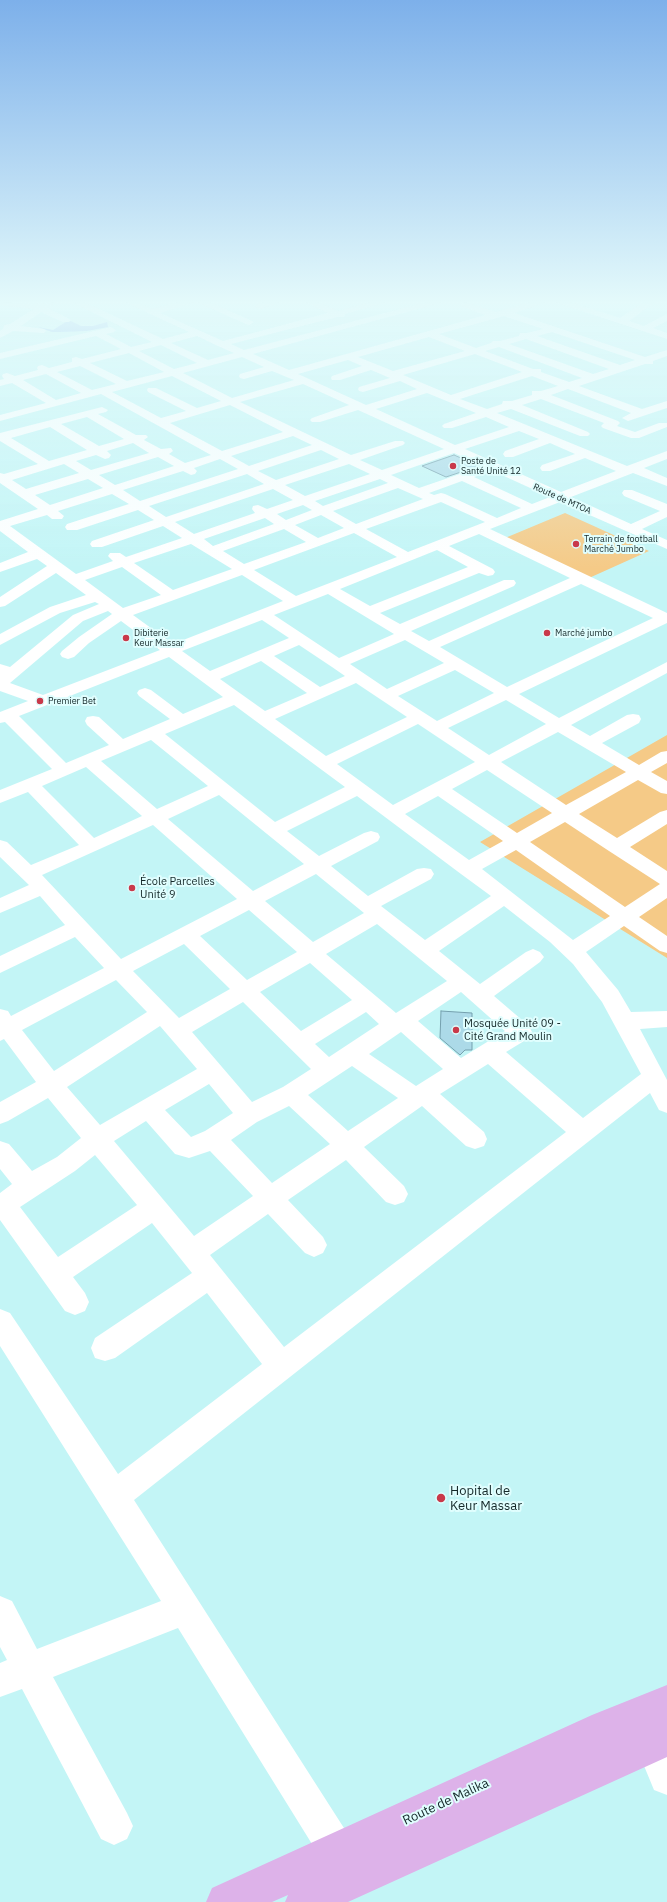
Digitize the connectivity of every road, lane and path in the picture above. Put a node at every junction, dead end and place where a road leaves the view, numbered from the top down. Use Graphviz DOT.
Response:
graph roads {
  1 [pos="32,391"];
  2 [pos="84,391"];
  3 [pos="103,391"];
  4 [pos="208,391"];
  5 [pos="270,391"];
  6 [pos="324,391"];
  7 [pos="421,391"];
  8 [pos="432,391"];
  9 [pos="475,391"];
  10 [pos="479,391"];
  11 [pos="530,391"];
  12 [pos="554,391"];
  13 [pos="581,391"];
  14 [pos="90,394"];
  15 [pos="541,395"];
  16 [pos="218,396"];
  17 [pos="453,399"];
  18 [pos="231,402"];
  19 [pos="56,404"];
  20 [pos="128,405"];
  21 [pos="512,405"];
  22 [pos="666,405"];
  23 [pos="182,406"];
  24 [pos="437,406"];
  25 [pos="362,408"];
  26 [pos="196,412"];
  27 [pos="486,413"];
  28 [pos="8,414"];
  29 [pos="89,414"];
  30 [pos="639,414"];
  31 [pos="316,420"];
  32 [pos="160,422"];
  33 [pos="52,424"];
  34 [pos="611,425"];
  35 [pos="448,426"];
  36 [pos="665,426"];
  37 [pos="519,427"];
  38 [pos="172,428"];
  39 [pos="29,430"];
  40 [pos="294,432"];
  41 [pos="1,437"];
  42 [pos="584,438"];
  43 [pos="134,439"];
  44 [pos="555,441"];
  45 [pos="196,442"];
  46 [pos="399,443"];
  47 [pos="322,446"];
  48 [pos="241,449"];
  49 [pos="97,450"];
  50 [pos="453,450"];
  51 [pos="159,453"];
  52 [pos="510,454"];
  53 [pos="585,454"];
  54 [pos="221,455"];
  55 [pos="667,456"];
  56 [pos="350,459"];
  57 [pos="66,460"];
  58 [pos="270,463"];
  59 [pos="47,465"];
  60 [pos="121,465"];
  61 [pos="184,467"];
  62 [pos="492,467"];
  63 [pos="546,468"];
  64 [pos="248,470"];
  65 [pos="319,470"];
  66 [pos="631,470"];
  67 [pos="89,474"];
  68 [pos="381,474"];
  69 [pos="463,477"];
  70 [pos="1,478"];
  71 [pos="146,479"];
  72 [pos="663,481"];
  73 [pos="210,482"];
  74 [pos="399,483"];
  75 [pos="274,485"];
  76 [pos="349,485"];
  77 [pos="114,490"];
  78 [pos="418,492"];
  79 [pos="24,494"];
  80 [pos="166,496"];
  81 [pos="236,497"];
  82 [pos="561,498"];
  83 [pos="305,500"];
  84 [pos="434,500"];
  85 [pos="138,505"];
  86 [pos="284,508"];
  87 [pos="667,509"];
  88 [pos="48,510"];
  89 [pos="533,510"];
  90 [pos="325,511"];
  91 [pos="667,512"];
  92 [pos="189,513"];
  93 [pos="266,514"];
  94 [pos="303,518"];
  95 [pos="164,521"];
  96 [pos="240,523"];
  97 [pos="498,523"];
  98 [pos="285,525"];
  99 [pos="72,526"];
  100 [pos="356,528"];
  101 [pos="630,529"];
  102 [pos="481,530"];
  103 [pos="4,532"];
  104 [pos="213,532"];
  105 [pos="259,534"];
  106 [pos="192,539"];
  107 [pos="317,543"];
  108 [pos="97,544"];
  109 [pos="667,545"];
  110 [pos="439,546"];
  111 [pos="211,551"];
  112 [pos="39,553"];
  113 [pos="409,558"];
  114 [pos="124,562"];
  115 [pos="56,566"];
  116 [pos="480,567"];
  117 [pos="0,568"];
  118 [pos="242,570"];
  119 [pos="582,578"];
  120 [pos="75,579"];
  121 [pos="509,583"];
  122 [pos="330,589"];
  123 [pos="172,596"];
  124 [pos="538,598"];
  125 [pos="295,602"];
  126 [pos="0,603"];
  127 [pos="110,605"];
  128 [pos="9,612"];
  129 [pos="369,612"];
  130 [pos="264,615"];
  131 [pos="666,618"];
  132 [pos="36,621"];
  133 [pos="403,632"];
  134 [pos="300,639"];
  135 [pos="0,640"];
  136 [pos="428,647"];
  137 [pos="172,651"];
  138 [pos="68,654"];
  139 [pos="262,655"];
  140 [pos="338,664"];
  141 [pos="455,664"];
  142 [pos="667,667"];
  143 [pos="6,671"];
  144 [pos="358,676"];
  145 [pos="208,678"];
  146 [pos="145,693"];
  147 [pos="320,694"];
  148 [pos="506,694"];
  149 [pos="386,695"];
  150 [pos="235,698"];
  151 [pos="43,701"];
  152 [pos="4,717"];
  153 [pos="420,717"];
  154 [pos="264,718"];
  155 [pos="634,719"];
  156 [pos="181,720"];
  157 [pos="93,721"];
  158 [pos="558,725"];
  159 [pos="435,728"];
  160 [pos="152,733"];
  161 [pos="590,743"];
  162 [pos="121,746"];
  163 [pos="667,756"];
  164 [pos="89,760"];
  165 [pos="488,762"];
  166 [pos="324,763"];
  167 [pos="64,771"];
  168 [pos="638,772"];
  169 [pos="30,785"];
  170 [pos="221,787"];
  171 [pos="358,788"];
  172 [pos="439,788"];
  173 [pos="667,789"];
  174 [pos="1,795"];
  175 [pos="392,813"];
  176 [pos="566,813"];
  177 [pos="667,816"];
  178 [pos="155,818"];
  179 [pos="274,830"];
  180 [pos="372,836"];
  181 [pos="516,842"];
  182 [pos="91,847"];
  183 [pos="616,847"];
  184 [pos="2,850"];
  185 [pos="318,865"];
  186 [pos="468,869"];
  187 [pos="424,874"];
  188 [pos="36,880"];
  189 [pos="667,880"];
  190 [pos="667,889"];
  191 [pos="505,896"];
  192 [pos="251,900"];
  193 [pos="0,906"];
  194 [pos="373,910"];
  195 [pos="625,917"];
  196 [pos="78,927"];
  197 [pos="186,934"];
  198 [pos="667,946"];
  199 [pos="424,951"];
  200 [pos="572,951"];
  201 [pos="312,953"];
  202 [pos="533,957"];
  203 [pos="0,965"];
  204 [pos="119,970"];
  205 [pos="470,988"];
  206 [pos="245,991"];
  207 [pos="367,1001"];
  208 [pos="161,1014"];
  209 [pos="667,1019"];
  210 [pos="625,1020"];
  211 [pos="399,1022"];
  212 [pos="3,1026"];
  213 [pos="177,1030"];
  214 [pos="299,1043"];
  215 [pos="490,1052"];
  216 [pos="352,1054"];
  217 [pos="460,1070"];
  218 [pos="213,1071"];
  219 [pos="328,1071"];
  220 [pos="654,1076"];
  221 [pos="51,1085"];
  222 [pos="291,1094"];
  223 [pos="420,1096"];
  224 [pos="667,1103"];
  225 [pos="148,1108"];
  226 [pos="0,1114"];
  227 [pos="249,1115"];
  228 [pos="583,1132"];
  229 [pos="214,1138"];
  230 [pos="97,1139"];
  231 [pos="475,1139"];
  232 [pos="347,1145"];
  233 [pos="0,1151"];
  234 [pos="29,1186"];
  235 [pos="395,1194"];
  236 [pos="271,1198"];
  237 [pos="2,1206"];
  238 [pos="155,1207"];
  239 [pos="314,1245"];
  240 [pos="191,1252"];
  241 [pos="55,1274"];
  242 [pos="210,1276"];
  243 [pos="75,1302"];
  244 [pos="0,1322"];
  245 [pos="105,1348"];
  246 [pos="281,1365"];
  247 [pos="114,1496"];
  248 [pos="185,1609"];
  249 [pos="0,1613"];
  250 [pos="15,1674"];
  251 [pos="667,1703"];
  252 [pos="662,1753"];
  253 [pos="114,1826"];
  254 [pos="338,1852"];
  255 [pos="226,1902"];
  256 [pos="305,1902"];
  1 -- 19 [label="street"];
  2 -- 14 [label="street"];
  3 -- 14 [label="street"];
  3 -- 20 [label="street"];
  4 -- 16 [label="street"];
  5 -- 18 [label="street"];
  6 -- 25 [label="street, Route de MTOA"];
  7 -- 25 [label="street"];
  8 -- 17 [label="street"];
  9 -- 17 [label="street"];
  10 -- 21 [label="street"];
  11 -- 15 [label="street"];
  12 -- 15 [label="street"];
  13 -- 30 [label="street"];
  14 -- 19 [label="street"];
  15 -- 21 [label="street"];
  15 -- 34 [label="street"];
  16 -- 18 [label="street"];
  16 -- 23 [label="street"];
  17 -- 24 [label="street"];
  17 -- 27 [label="street"];
  18 -- 26 [label="street"];
  18 -- 40 [label="street"];
  19 -- 28 [label="street"];
  20 -- 23 [label="street"];
  20 -- 29 [label="street"];
  20 -- 32 [label="street"];
  21 -- 27 [label="street"];
  21 -- 42 [label="street"];
  22 -- 30 [label="street"];
  23 -- 26 [label="street"];
  25 -- 31 [label="street"];
  25 -- 50 [label="street, Route de MTOA"];
  26 -- 32 [label="street"];
  27 -- 35 [label="street"];
  27 -- 37 [label="street"];
  28 -- 39 [label="street"];
  29 -- 33 [label="street"];
  29 -- 43 [label="street"];
  30 -- 34 [label="street"];
  30 -- 36 [label="street"];
  32 -- 38 [label="street"];
  33 -- 39 [label="street"];
  33 -- 49 [label="street"];
  34 -- 36 [label="street"];
  34 -- 42 [label="street"];
  37 -- 44 [label="street"];
  37 -- 50 [label="street"];
  38 -- 43 [label="street"];
  38 -- 45 [label="street"];
  39 -- 41 [label="street"];
  40 -- 47 [label="street"];
  40 -- 48 [label="street"];
  41 -- 59 [label="street"];
  42 -- 44 [label="street"];
  43 -- 49 [label="street"];
  43 -- 51 [label="street"];
  44 -- 52 [label="street"];
  44 -- 53 [label="street"];
  45 -- 51 [label="street"];
  45 -- 54 [label="street"];
  46 -- 56 [label="street"];
  47 -- 56 [label="street"];
  47 -- 58 [label="street"];
  48 -- 54 [label="street"];
  48 -- 58 [label="street"];
  49 -- 57 [label="street"];
  49 -- 60 [label="street"];
  50 -- 62 [label="street, Route de MTOA"];
  50 -- 68 [label="street"];
  51 -- 60 [label="street"];
  51 -- 61 [label="street"];
  53 -- 63 [label="street"];
  53 -- 66 [label="street"];
  54 -- 61 [label="street"];
  54 -- 64 [label="street"];
  55 -- 66 [label="street"];
  56 -- 65 [label="street"];
  56 -- 68 [label="street"];
  57 -- 59 [label="street"];
  57 -- 67 [label="street"];
  58 -- 64 [label="street"];
  59 -- 70 [label="street"];
  60 -- 67 [label="street"];
  60 -- 71 [label="street"];
  61 -- 71 [label="street"];
  61 -- 73 [label="street"];
  62 -- 69 [label="street"];
  62 -- 82 [label="street, Route de MTOA"];
  64 -- 73 [label="street"];
  64 -- 75 [label="street"];
  65 -- 75 [label="street"];
  65 -- 76 [label="street"];
  66 -- 72 [label="street"];
  66 -- 82 [label="street"];
  67 -- 77 [label="street"];
  67 -- 79 [label="street"];
  68 -- 74 [label="street"];
  68 -- 76 [label="street"];
  69 -- 78 [label="street"];
  69 -- 89 [label="street"];
  70 -- 79 [label="street"];
  71 -- 77 [label="street"];
  72 -- 87 [label="street"];
  73 -- 80 [label="street"];
  73 -- 81 [label="street"];
  74 -- 78 [label="street"];
  74 -- 90 [label="street"];
  75 -- 81 [label="street"];
  75 -- 83 [label="street"];
  76 -- 83 [label="street"];
  77 -- 85 [label="street"];
  77 -- 88 [label="street"];
  78 -- 84 [label="street"];
  79 -- 88 [label="street"];
  80 -- 85 [label="street"];
  80 -- 92 [label="street"];
  81 -- 92 [label="street"];
  81 -- 93 [label="street"];
  82 -- 89 [label="street"];
  82 -- 101 [label="street, Route de MTOA"];
  83 -- 86 [label="street"];
  83 -- 90 [label="street"];
  84 -- 97 [label="street"];
  84 -- 100 [label="street"];
  85 -- 95 [label="street"];
  85 -- 99 [label="street"];
  86 -- 93 [label="street"];
  86 -- 94 [label="street"];
  88 -- 99 [label="street"];
  88 -- 103 [label="street"];
  89 -- 97 [label="street"];
  90 -- 94 [label="street"];
  90 -- 100 [label="street"];
  91 -- 101 [label="street"];
  92 -- 95 [label="street"];
  92 -- 104 [label="street"];
  93 -- 96 [label="street"];
  93 -- 98 [label="street"];
  94 -- 98 [label="street"];
  95 -- 106 [label="street"];
  95 -- 108 [label="street"];
  96 -- 104 [label="street"];
  96 -- 105 [label="street"];
  97 -- 102 [label="street"];
  98 -- 105 [label="street"];
  98 -- 107 [label="street"];
  99 -- 108 [label="street"];
  100 -- 107 [label="street"];
  100 -- 113 [label="street"];
  101 -- 109 [label="street, Route de MTOA"];
  102 -- 110 [label="street"];
  102 -- 119 [label="street"];
  103 -- 112 [label="street"];
  104 -- 106 [label="street"];
  105 -- 111 [label="street"];
  106 -- 111 [label="street"];
  106 -- 114 [label="street"];
  107 -- 118 [label="street"];
  108 -- 114 [label="street"];
  110 -- 113 [label="street"];
  110 -- 116 [label="street"];
  111 -- 118 [label="street"];
  112 -- 115 [label="street"];
  112 -- 117 [label="street"];
  113 -- 122 [label="street"];
  114 -- 120 [label="street"];
  114 -- 123 [label="street"];
  115 -- 120 [label="street"];
  115 -- 126 [label="street"];
  116 -- 121 [label="street"];
  116 -- 129 [label="street"];
  118 -- 123 [label="street"];
  118 -- 125 [label="street"];
  119 -- 124 [label="street"];
  119 -- 131 [label="street"];
  120 -- 127 [label="street"];
  121 -- 124 [label="street"];
  121 -- 133 [label="street"];
  122 -- 125 [label="street"];
  122 -- 129 [label="street"];
  123 -- 127 [label="street"];
  124 -- 136 [label="street"];
  125 -- 130 [label="street"];
  127 -- 132 [label="street"];
  127 -- 137 [label="street"];
  127 -- 138 [label="street"];
  127 -- 143 [label="street"];
  128 -- 132 [label="street"];
  129 -- 133 [label="street"];
  130 -- 134 [label="street"];
  130 -- 137 [label="street"];
  131 -- 148 [label="street"];
  132 -- 135 [label="street"];
  133 -- 136 [label="street"];
  133 -- 140 [label="street"];
  134 -- 139 [label="street"];
  134 -- 140 [label="street"];
  136 -- 141 [label="street"];
  137 -- 145 [label="street"];
  137 -- 151 [label="street"];
  139 -- 145 [label="street"];
  139 -- 147 [label="street"];
  140 -- 144 [label="street"];
  141 -- 148 [label="street"];
  141 -- 149 [label="street"];
  142 -- 158 [label="street"];
  143 -- 151 [label="street"];
  144 -- 147 [label="street"];
  144 -- 149 [label="street"];
  145 -- 150 [label="street"];
  146 -- 156 [label="street"];
  147 -- 154 [label="street"];
  148 -- 158 [label="street"];
  148 -- 159 [label="street"];
  149 -- 153 [label="street"];
  150 -- 154 [label="street"];
  150 -- 156 [label="street"];
  151 -- 152 [label="street"];
  152 -- 167 [label="street"];
  153 -- 159 [label="street"];
  153 -- 166 [label="street"];
  154 -- 166 [label="street"];
  155 -- 161 [label="street"];
  156 -- 160 [label="street"];
  157 -- 162 [label="street"];
  158 -- 161 [label="street"];
  158 -- 165 [label="street"];
  159 -- 165 [label="street"];
  160 -- 162 [label="street"];
  160 -- 170 [label="street"];
  161 -- 168 [label="street"];
  162 -- 164 [label="street"];
  163 -- 168 [label="street"];
  164 -- 167 [label="street"];
  164 -- 178 [label="street"];
  165 -- 172 [label="street"];
  165 -- 176 [label="street"];
  166 -- 171 [label="street"];
  167 -- 169 [label="street"];
  168 -- 173 [label="street"];
  168 -- 176 [label="street"];
  169 -- 174 [label="street"];
  169 -- 182 [label="street"];
  170 -- 178 [label="street"];
  170 -- 179 [label="street"];
  171 -- 175 [label="street"];
  171 -- 179 [label="street"];
  172 -- 175 [label="street"];
  172 -- 181 [label="street"];
  175 -- 186 [label="street"];
  176 -- 181 [label="street"];
  176 -- 183 [label="street"];
  177 -- 183 [label="street"];
  178 -- 182 [label="street"];
  178 -- 192 [label="street"];
  179 -- 185 [label="street"];
  180 -- 185 [label="street"];
  181 -- 186 [label="street"];
  181 -- 195 [label="street"];
  182 -- 188 [label="street"];
  183 -- 189 [label="street"];
  184 -- 188 [label="street"];
  185 -- 192 [label="street"];
  185 -- 194 [label="street"];
  186 -- 191 [label="street"];
  187 -- 194 [label="street"];
  188 -- 193 [label="street"];
  188 -- 196 [label="street"];
  190 -- 195 [label="street"];
  191 -- 199 [label="street"];
  191 -- 200 [label="street"];
  192 -- 197 [label="street"];
  192 -- 201 [label="street"];
  194 -- 199 [label="street"];
  194 -- 201 [label="street"];
  195 -- 198 [label="street"];
  195 -- 200 [label="street"];
  196 -- 203 [label="street"];
  196 -- 204 [label="street"];
  197 -- 204 [label="street"];
  197 -- 206 [label="street"];
  199 -- 205 [label="street"];
  200 -- 210 [label="street"];
  201 -- 206 [label="street"];
  201 -- 207 [label="street"];
  202 -- 205 [label="street"];
  204 -- 208 [label="street"];
  204 -- 212 [label="street"];
  205 -- 211 [label="street"];
  205 -- 215 [label="street"];
  206 -- 213 [label="street"];
  206 -- 214 [label="street"];
  207 -- 211 [label="street"];
  207 -- 214 [label="street"];
  208 -- 213 [label="street"];
  208 -- 221 [label="street"];
  209 -- 210 [label="street"];
  210 -- 220 [label="street"];
  211 -- 216 [label="street"];
  211 -- 217 [label="street"];
  212 -- 221 [label="street"];
  213 -- 218 [label="street"];
  214 -- 219 [label="street"];
  215 -- 217 [label="street"];
  215 -- 228 [label="street"];
  216 -- 219 [label="street"];
  216 -- 223 [label="street"];
  217 -- 223 [label="street"];
  218 -- 225 [label="street"];
  218 -- 227 [label="street"];
  219 -- 222 [label="street"];
  220 -- 224 [label="street"];
  220 -- 228 [label="street"];
  221 -- 226 [label="street"];
  221 -- 230 [label="street"];
  222 -- 227 [label="street"];
  222 -- 232 [label="street"];
  223 -- 231 [label="street"];
  223 -- 232 [label="street"];
  225 -- 229 [label="street"];
  225 -- 230 [label="street"];
  227 -- 229 [label="street"];
  228 -- 246 [label="street"];
  229 -- 236 [label="street"];
  230 -- 234 [label="street"];
  230 -- 238 [label="street"];
  232 -- 235 [label="street"];
  232 -- 236 [label="street"];
  233 -- 234 [label="street"];
  234 -- 237 [label="street"];
  236 -- 239 [label="street"];
  236 -- 240 [label="street"];
  237 -- 241 [label="street"];
  238 -- 240 [label="street"];
  238 -- 241 [label="street"];
  240 -- 242 [label="street"];
  241 -- 243 [label="street"];
  242 -- 245 [label="street"];
  242 -- 246 [label="street"];
  244 -- 247 [label="street"];
  246 -- 247 [label="street"];
  247 -- 248 [label="street"];
  248 -- 250 [label="street"];
  248 -- 254 [label="street"];
  249 -- 250 [label="street"];
  250 -- 253 [label="street"];
  251 -- 254 [label="main road, Route de Malika"];
  252 -- 256 [label="main road"];
  254 -- 255 [label="main road, Route de Malika"];
}
